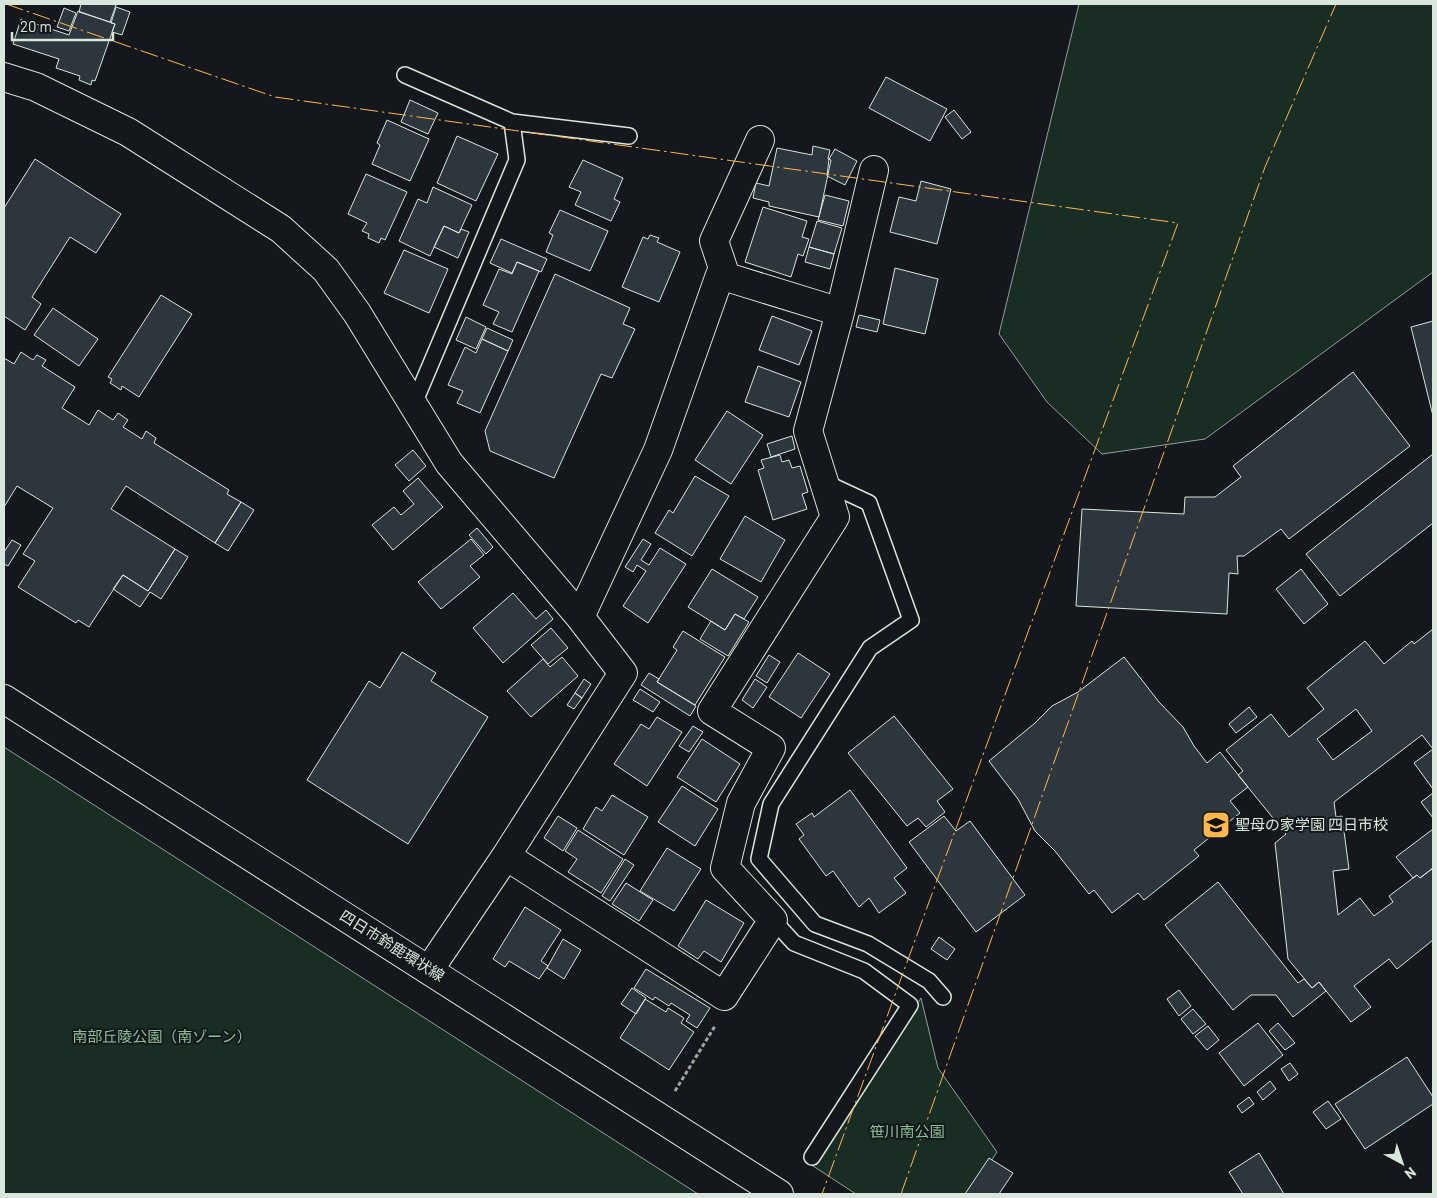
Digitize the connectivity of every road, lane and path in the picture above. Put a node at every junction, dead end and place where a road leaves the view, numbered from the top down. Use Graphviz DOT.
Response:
graph roads {
  1 [pos="404,75"];
  2 [pos="4,77"];
  3 [pos="512,122"];
  4 [pos="629,136"];
  5 [pos="760,140"];
  6 [pos="874,170"];
  7 [pos="726,276"];
  8 [pos="840,312"];
  9 [pos="413,406"];
  10 [pos="824,482"];
  11 [pos="580,617"];
  12 [pos="4,700"];
  13 [pos="506,856"];
  14 [pos="772,920"];
  15 [pos="429,970"];
  16 [pos="724,996"];
  17 [pos="943,997"];
  18 [pos="658,1117"];
  19 [pos="812,1157"];
  20 [pos="779,1194"];
  1 -- 3 [label="lane"];
  2 -- 9 [label="street"];
  3 -- 4 [label="lane"];
  3 -- 9 [label="lane"];
  5 -- 7 [label="street"];
  6 -- 8 [label="street"];
  7 -- 8 [label="street"];
  7 -- 11 [label="street"];
  8 -- 10 [label="street"];
  9 -- 11 [label="street"];
  10 -- 14 [label="street"];
  10 -- 17 [label="lane"];
  11 -- 13 [label="street"];
  12 -- 15 [label="street, 四日市鈴鹿環状線"];
  13 -- 15 [label="street"];
  13 -- 16 [label="street"];
  14 -- 16 [label="street"];
  14 -- 19 [label="lane"];
  15 -- 18 [label="street, 四日市鈴鹿環状線"];
  16 -- 18 [label="path"];
  18 -- 20 [label="street, 四日市鈴鹿環状線"];
}
